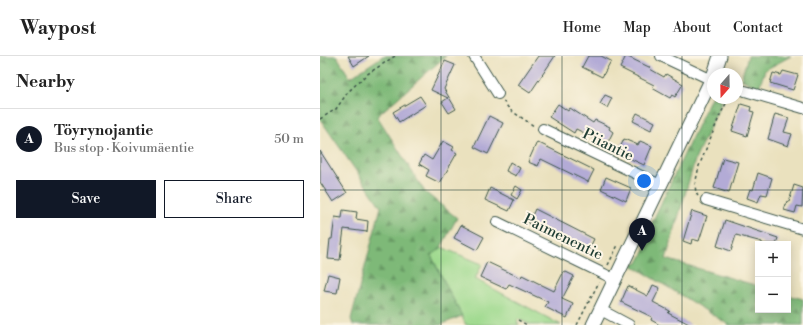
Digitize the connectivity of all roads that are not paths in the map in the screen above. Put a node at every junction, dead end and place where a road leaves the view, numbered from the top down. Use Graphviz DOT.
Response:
graph roads {
  1 [pos="474,56"];
  2 [pos="661,56"];
  3 [pos="720,56"];
  4 [pos="716,68"];
  5 [pos="707,75"];
  6 [pos="707,90"];
  7 [pos="745,91"];
  8 [pos="498,94"];
  9 [pos="803,108"];
  10 [pos="543,130"];
  11 [pos="660,186"];
  12 [pos="706,200"];
  13 [pos="497,222"];
  14 [pos="803,229"];
  15 [pos="615,280"];
  16 [pos="601,310"];
  17 [pos="593,325"];
  18 [pos="629,325"];
  1 -- 8 [label="street"];
  2 -- 5 [label="street"];
  3 -- 4 [label="street"];
  6 -- 11 [label="street"];
  7 -- 9 [label="street"];
  10 -- 11 [label="street, Piiantie"];
  11 -- 15 [label="street"];
  12 -- 14 [label="street"];
  13 -- 15 [label="street, Paimenentie"];
  15 -- 16 [label="street"];
  16 -- 17 [label="street"];
  16 -- 18 [label="street"];
}
